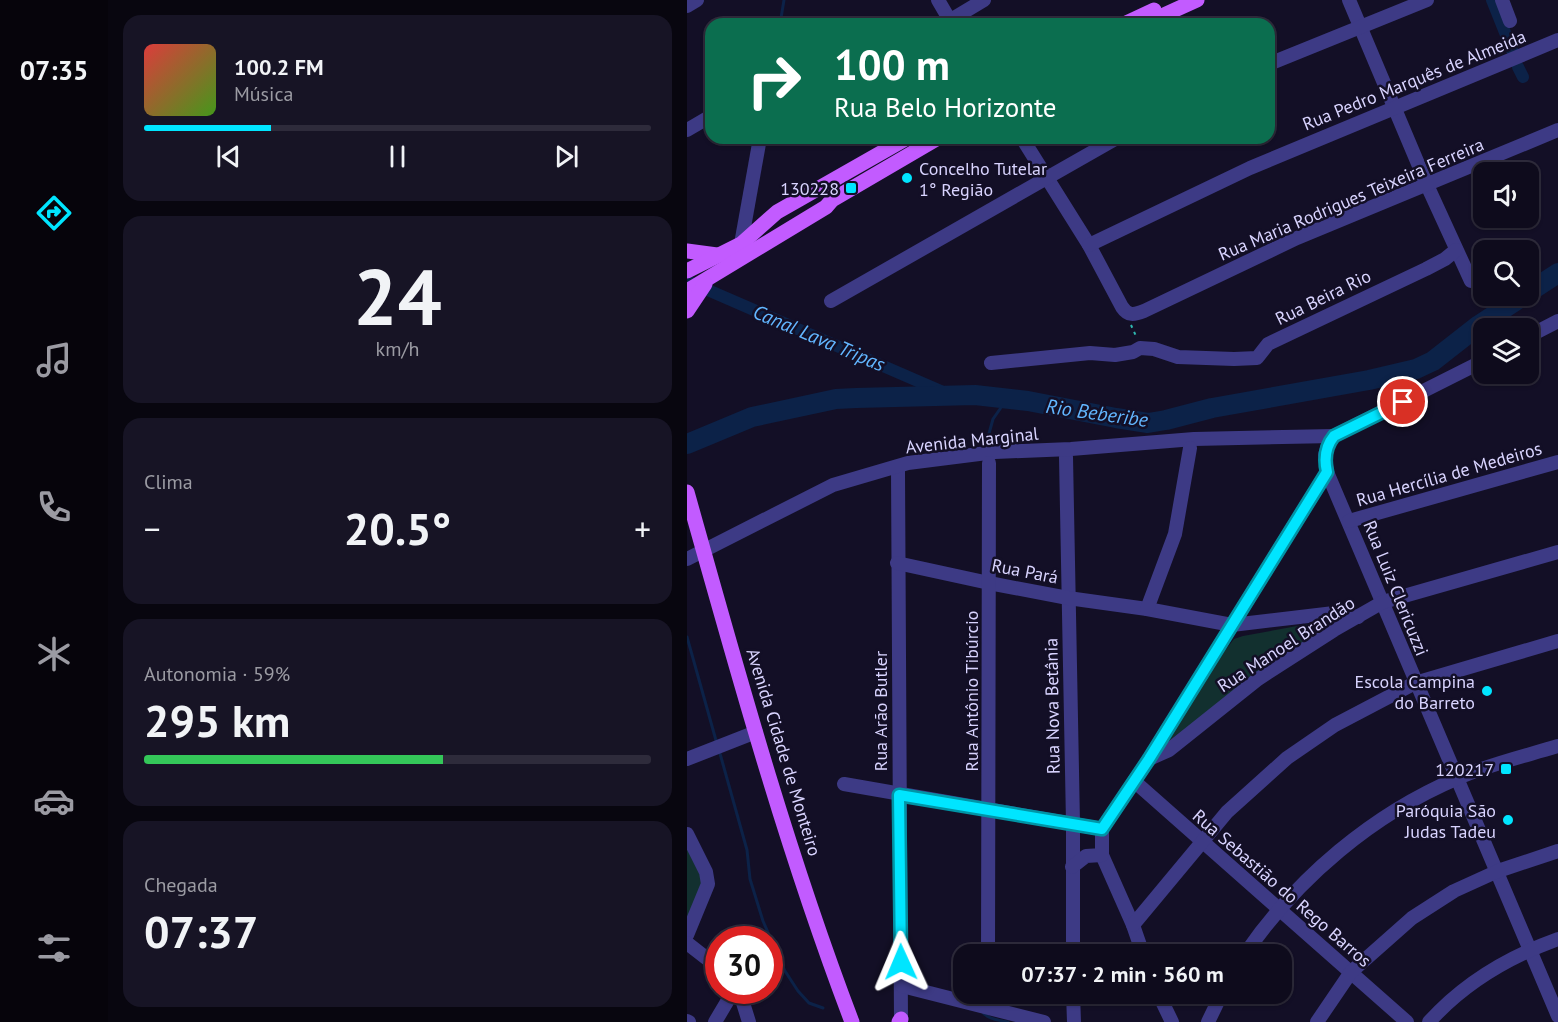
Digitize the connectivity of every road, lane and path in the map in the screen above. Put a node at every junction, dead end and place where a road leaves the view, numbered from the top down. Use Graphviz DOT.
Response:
graph roads {
  1 [pos="697,0"];
  2 [pos="938,0"];
  3 [pos="984,0"];
  4 [pos="1176,0"];
  5 [pos="1197,0"];
  6 [pos="1349,0"];
  7 [pos="1427,0"];
  8 [pos="1501,0"];
  9 [pos="687,6"];
  10 [pos="947,18"];
  11 [pos="957,18"];
  12 [pos="1137,18"];
  13 [pos="1157,18"];
  14 [pos="1510,21"];
  15 [pos="1360,27"];
  16 [pos="1558,40"];
  17 [pos="1275,62"];
  18 [pos="1393,106"];
  19 [pos="705,120"];
  20 [pos="687,130"];
  21 [pos="1558,130"];
  22 [pos="759,144"];
  23 [pos="897,144"];
  24 [pos="928,144"];
  25 [pos="1026,144"];
  26 [pos="1106,144"];
  27 [pos="1047,177"];
  28 [pos="1427,184"];
  29 [pos="1089,245"];
  30 [pos="747,248"];
  31 [pos="1456,250"];
  32 [pos="687,251"];
  33 [pos="720,255"];
  34 [pos="692,268"];
  35 [pos="1471,281"];
  36 [pos="689,300"];
  37 [pos="831,301"];
  38 [pos="1127,314"];
  39 [pos="1558,321"];
  40 [pos="1539,331"];
  41 [pos="1140,348"];
  42 [pos="991,363"];
  43 [pos="1473,366"];
  44 [pos="1334,436"];
  45 [pos="1190,448"];
  46 [pos="1066,457"];
  47 [pos="1558,462"];
  48 [pos="989,463"];
  49 [pos="898,471"];
  50 [pos="1327,472"];
  51 [pos="687,492"];
  52 [pos="1349,521"];
  53 [pos="704,551"];
  54 [pos="1558,552"];
  55 [pos="687,559"];
  56 [pos="897,563"];
  57 [pos="985,582"];
  58 [pos="1068,598"];
  59 [pos="1383,603"];
  60 [pos="1147,609"];
  61 [pos="1358,616"];
  62 [pos="1232,625"];
  63 [pos="1558,641"];
  64 [pos="1415,683"];
  65 [pos="756,732"];
  66 [pos="1558,746"];
  67 [pos="687,759"];
  68 [pos="1149,759"];
  69 [pos="1458,778"];
  70 [pos="1134,782"];
  71 [pos="844,784"];
  72 [pos="899,795"];
  73 [pos="985,810"];
  74 [pos="1073,823"];
  75 [pos="1102,829"];
  76 [pos="687,834"];
  77 [pos="1201,842"];
  78 [pos="1558,851"];
  79 [pos="1102,855"];
  80 [pos="1072,867"];
  81 [pos="1498,871"];
  82 [pos="1279,910"];
  83 [pos="1133,925"];
  84 [pos="687,935"];
  85 [pos="1558,939"];
  86 [pos="687,943"];
  87 [pos="988,944"];
  88 [pos="1073,944"];
  89 [pos="1140,944"];
  90 [pos="1253,944"];
  91 [pos="1529,950"];
  92 [pos="705,957"];
  93 [pos="1351,972"];
  94 [pos="902,986"];
  95 [pos="727,1004"];
  96 [pos="743,1004"];
  97 [pos="1073,1004"];
  98 [pos="1163,1004"];
  99 [pos="1217,1004"];
  100 [pos="982,1006"];
  101 [pos="1558,1016"];
  102 [pos="900,1021"];
  103 [pos="715,1022"];
  104 [pos="750,1022"];
  105 [pos="852,1022"];
  106 [pos="1044,1022"];
  107 [pos="1074,1022"];
  108 [pos="1172,1022"];
  109 [pos="1208,1022"];
  110 [pos="1317,1022"];
  111 [pos="1407,1022"];
  112 [pos="1429,1022"];
  1 -- 9 [label="street"];
  2 -- 10 [label="street"];
  3 -- 11 [label="street"];
  4 -- 12 [label="main road"];
  5 -- 13 [label="main road"];
  6 -- 15 [label="street"];
  7 -- 15 [label="street"];
  8 -- 14 [label="street"];
  15 -- 17 [label="street"];
  15 -- 18 [label="street"];
  16 -- 18 [label="street, Rua Pedro Marquês de Almeida"];
  18 -- 28 [label="street"];
  18 -- 29 [label="street, Rua Pedro Marquês de Almeida"];
  19 -- 20 [label="street"];
  21 -- 28 [label="street, Rua Maria Rodrigues Teixeira Ferreira"];
  22 -- 30 [label="street"];
  23 -- 30 [label="main road"];
  24 -- 30 [label="main road"];
  25 -- 27 [label="street"];
  26 -- 27 [label="street"];
  27 -- 29 [label="street"];
  27 -- 37 [label="street"];
  28 -- 31 [label="street"];
  28 -- 38 [label="street, Rua Maria Rodrigues Teixeira Ferreira"];
  29 -- 38 [label="street"];
  30 -- 33 [label="main road"];
  30 -- 36 [label="main road"];
  31 -- 35 [label="street"];
  31 -- 41 [label="street, Rua Beira Rio"];
  32 -- 33 [label="main road"];
  33 -- 34 [label="main road"];
  38 -- 41 [label="path"];
  39 -- 40 [label="street"];
  41 -- 42 [label="street, Rua Beira Rio"];
  43 -- 44 [label="street"];
  44 -- 50 [label="street"];
  44 -- 53 [label="street, Avenida Marginal"];
  45 -- 60 [label="street"];
  46 -- 58 [label="street, Rua Nova Betânia"];
  47 -- 52 [label="street, Rua Hercília de Medeiros"];
  48 -- 57 [label="street, Rua Antônio Tibúrcio"];
  49 -- 56 [label="street, Rua Arão Butler"];
  50 -- 52 [label="street, Rua Luiz Clericuzzi"];
  50 -- 62 [label="street"];
  51 -- 53 [label="main road, Avenida Cidade de Monteiro"];
  52 -- 59 [label="street, Rua Luiz Clericuzzi"];
  53 -- 55 [label="street, Avenida Marginal"];
  53 -- 65 [label="main road, Avenida Cidade de Monteiro"];
  54 -- 59 [label="street, Rua Manoel Brandão"];
  56 -- 57 [label="street, Rua Pará"];
  56 -- 72 [label="street, Rua Arão Butler"];
  57 -- 58 [label="street, Rua Pará"];
  57 -- 73 [label="street, Rua Antônio Tibúrcio"];
  58 -- 60 [label="street, Rua Pará"];
  58 -- 74 [label="street, Rua Nova Betânia"];
  59 -- 61 [label="street, Rua Manoel Brandão"];
  59 -- 64 [label="street, Rua Luiz Clericuzzi"];
  60 -- 62 [label="street, Rua Pará"];
  61 -- 62 [label="street, Rua Pará"];
  61 -- 68 [label="street, Rua Manoel Brandão"];
  62 -- 68 [label="street"];
  63 -- 64 [label="street"];
  64 -- 69 [label="street, Rua Luiz Clericuzzi"];
  64 -- 77 [label="street"];
  65 -- 67 [label="street"];
  65 -- 105 [label="main road, Avenida Cidade de Monteiro"];
  66 -- 69 [label="street"];
  68 -- 70 [label="street"];
  69 -- 81 [label="street, Rua Luiz Clericuzzi"];
  69 -- 82 [label="street"];
  70 -- 75 [label="street"];
  70 -- 77 [label="street, Rua Sebastião do Rego Barros"];
  71 -- 72 [label="street"];
  72 -- 73 [label="street"];
  72 -- 94 [label="street, Rua Arão Butler"];
  73 -- 74 [label="street"];
  73 -- 87 [label="street, Rua Antônio Tibúrcio"];
  74 -- 75 [label="street"];
  74 -- 80 [label="street, Rua Nova Betânia"];
  75 -- 79 [label="street"];
  76 -- 84 [label="street"];
  77 -- 82 [label="street, Rua Sebastião do Rego Barros"];
  77 -- 83 [label="street"];
  78 -- 81 [label="street"];
  79 -- 80 [label="street"];
  79 -- 83 [label="street"];
  80 -- 88 [label="street, Rua Nova Betânia"];
  81 -- 91 [label="street, Rua Luiz Clericuzzi"];
  81 -- 93 [label="street"];
  82 -- 90 [label="street"];
  82 -- 93 [label="street, Rua Sebastião do Rego Barros"];
  83 -- 89 [label="street"];
  85 -- 91 [label="street"];
  86 -- 92 [label="street"];
  91 -- 101 [label="street, Rua Luiz Clericuzzi"];
  91 -- 112 [label="street"];
  93 -- 110 [label="street"];
  93 -- 111 [label="street, Rua Sebastião do Rego Barros"];
  94 -- 100 [label="street"];
  94 -- 102 [label="street, Rua Arão Butler"];
  95 -- 103 [label="street"];
  96 -- 104 [label="street"];
  97 -- 107 [label="street"];
  98 -- 108 [label="street"];
  99 -- 109 [label="street"];
  100 -- 106 [label="street"];
}
